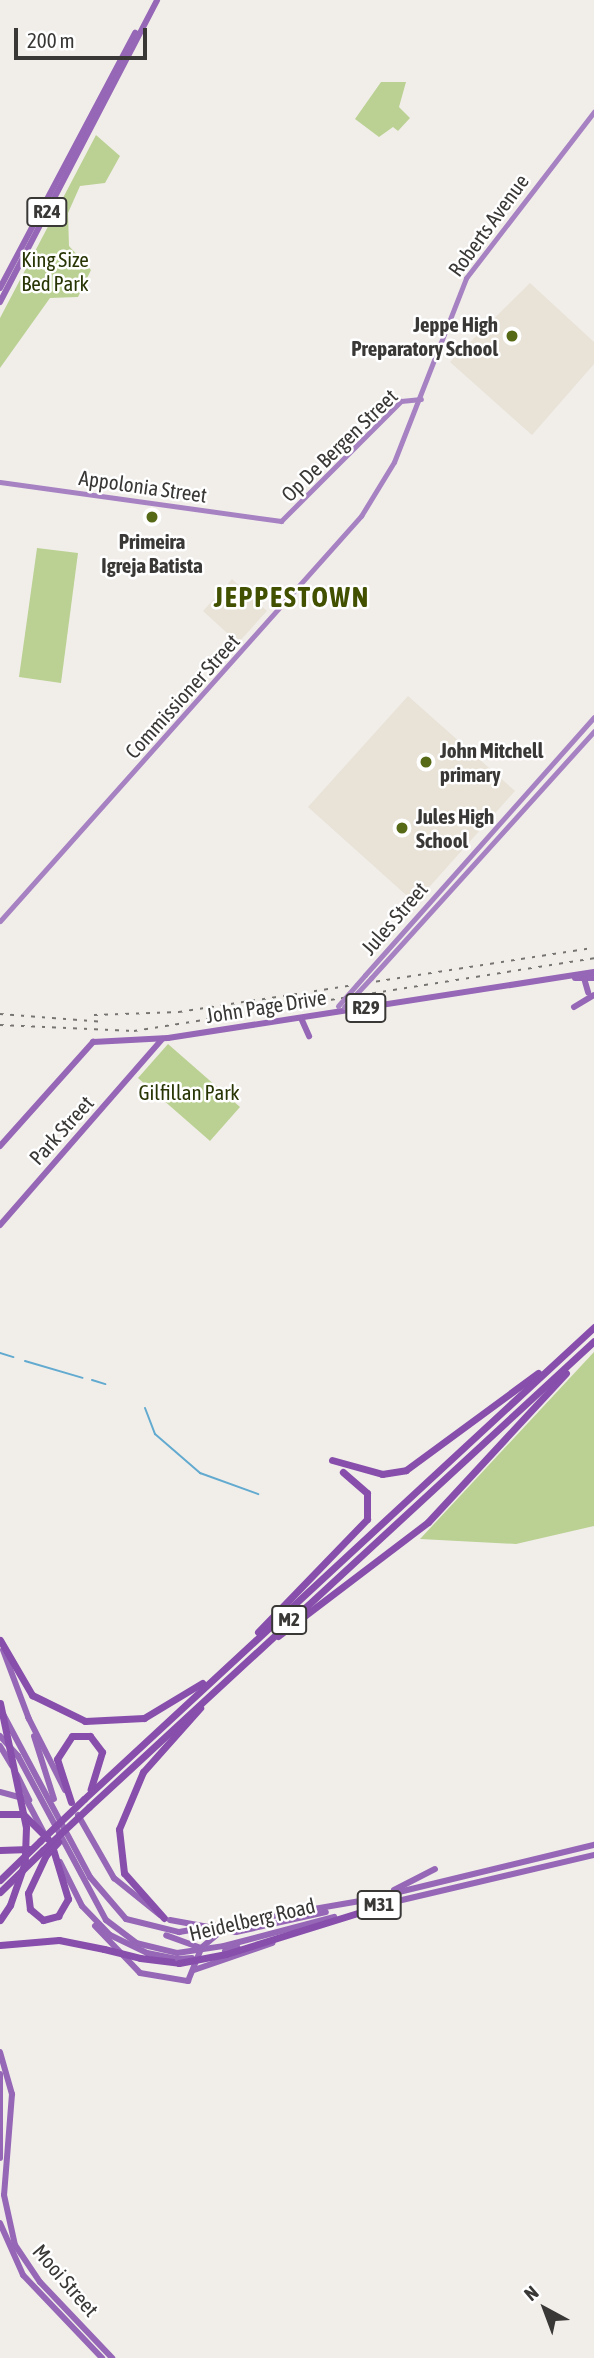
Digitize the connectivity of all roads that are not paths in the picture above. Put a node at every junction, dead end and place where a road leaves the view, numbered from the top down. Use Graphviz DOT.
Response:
graph roads {
  1 [pos="154,0"];
  2 [pos="594,112"];
  3 [pos="0,288"];
  4 [pos="0,302"];
  5 [pos="432,370"];
  6 [pos="421,399"];
  7 [pos="0,482"];
  8 [pos="281,522"];
  9 [pos="594,718"];
  10 [pos="594,731"];
  11 [pos="489,834"];
  12 [pos="497,841"];
  13 [pos="454,873"];
  14 [pos="462,880"];
  15 [pos="0,921"];
  16 [pos="385,951"];
  17 [pos="392,958"];
  18 [pos="594,972"];
  19 [pos="368,977"];
  20 [pos="569,978"];
  21 [pos="583,978"];
  22 [pos="594,978"];
  23 [pos="591,993"];
  24 [pos="575,1007"];
  25 [pos="338,1010"];
  26 [pos="301,1018"];
  27 [pos="309,1035"];
  28 [pos="162,1039"];
  29 [pos="147,1041"];
  30 [pos="148,1059"];
  31 [pos="0,1146"];
  32 [pos="0,1225"];
  33 [pos="594,1327"];
  34 [pos="594,1342"];
  35 [pos="567,1352"];
  36 [pos="332,1460"];
  37 [pos="343,1472"];
  38 [pos="424,1490"];
  39 [pos="0,1641"];
  40 [pos="244,1649"];
  41 [pos="250,1657"];
  42 [pos="232,1660"];
  43 [pos="239,1667"];
  44 [pos="0,1703"];
  45 [pos="0,1710"];
  46 [pos="28,1717"];
  47 [pos="0,1736"];
  48 [pos="0,1746"];
  49 [pos="0,1792"];
  50 [pos="85,1798"];
  51 [pos="71,1802"];
  52 [pos="31,1805"];
  53 [pos="0,1814"];
  54 [pos="63,1824"];
  55 [pos="594,1845"];
  56 [pos="45,1846"];
  57 [pos="0,1850"];
  58 [pos="594,1855"];
  59 [pos="435,1869"];
  60 [pos="0,1880"];
  61 [pos="0,1892"];
  62 [pos="373,1899"];
  63 [pos="389,1900"];
  64 [pos="82,1906"];
  65 [pos="167,1919"];
  66 [pos="0,1920"];
  67 [pos="230,1925"];
  68 [pos="145,1927"];
  69 [pos="0,1945"];
  70 [pos="201,1948"];
  71 [pos="178,1958"];
  72 [pos="194,1970"];
  73 [pos="0,2052"];
  74 [pos="0,2074"];
  75 [pos="0,2158"];
  76 [pos="0,2223"];
  77 [pos="102,2358"];
  78 [pos="112,2358"];
  1 -- 3 [label="main road, R24"];
  1 -- 4 [label="main road, R24"];
  2 -- 5 [label="main road, Roberts Avenue"];
  5 -- 6 [label="main road, Commissioner Street"];
  6 -- 8 [label="main road, Op De Bergen Street"];
  6 -- 15 [label="main road, Commissioner Street"];
  7 -- 8 [label="main road, Appolonia Street"];
  9 -- 11 [label="main road, Jules Street"];
  10 -- 12 [label="main road, Jules Street"];
  11 -- 12 [label="main road"];
  11 -- 13 [label="main road, Jules Street"];
  12 -- 14 [label="main road, Jules Street"];
  13 -- 14 [label="main road"];
  13 -- 16 [label="main road, Jules Street"];
  14 -- 17 [label="main road, Jules Street"];
  16 -- 17 [label="main road"];
  16 -- 19 [label="main road, Jules Street"];
  17 -- 19 [label="main road, Jules Street"];
  18 -- 20 [label="main road, John Page Drive / R29"];
  19 -- 25 [label="main road, Jules Street, bridge"];
  20 -- 21 [label="main road, John Page Drive / R29"];
  20 -- 25 [label="main road, John Page Drive / R29"];
  21 -- 22 [label="main road, John Page Drive / R29"];
  21 -- 23 [label="main road"];
  23 -- 24 [label="main road"];
  25 -- 26 [label="main road, John Page Drive / R29"];
  26 -- 27 [label="main road"];
  26 -- 28 [label="main road, John Page Drive / R29"];
  28 -- 29 [label="main road, John Page Drive / R29"];
  28 -- 30 [label="main road, Park Street"];
  29 -- 30 [label="main road"];
  29 -- 31 [label="main road, John Page Drive / R29"];
  30 -- 32 [label="main road, Park Street"];
  33 -- 35 [label="highway, M2"];
  34 -- 38 [label="highway, M2"];
  34 -- 41 [label="highway"];
  35 -- 36 [label="highway"];
  35 -- 38 [label="highway, M2"];
  37 -- 40 [label="highway"];
  38 -- 40 [label="highway, M2"];
  38 -- 41 [label="highway, M2"];
  39 -- 42 [label="highway"];
  39 -- 46 [label="main road, M31"];
  40 -- 42 [label="highway, M2"];
  41 -- 43 [label="highway, M2"];
  42 -- 50 [label="highway, M2"];
  43 -- 56 [label="highway, M2, bridge"];
  43 -- 65 [label="highway"];
  44 -- 66 [label="highway, bridge"];
  45 -- 54 [label="main road"];
  46 -- 51 [label="main road, Heidelberg Road / M31"];
  46 -- 54 [label="main road"];
  47 -- 71 [label="main road, Heidelberg Road"];
  48 -- 52 [label="main road"];
  49 -- 52 [label="main road"];
  50 -- 51 [label="highway"];
  50 -- 56 [label="highway, M2, bridge"];
  51 -- 65 [label="main road, Heidelberg Road / M31"];
  52 -- 56 [label="main road"];
  53 -- 56 [label="highway"];
  54 -- 68 [label="main road"];
  55 -- 63 [label="main road, Heidelberg Road / M31"];
  56 -- 56 [label="highway"];
  56 -- 57 [label="highway"];
  56 -- 60 [label="highway, M2"];
  56 -- 61 [label="highway, M2"];
  56 -- 64 [label="main road"];
  58 -- 63 [label="main road, Heidelberg Road / M31"];
  59 -- 63 [label="main road"];
  62 -- 63 [label="main road, Heidelberg Road / M31"];
  62 -- 65 [label="main road, Heidelberg Road / M31, bridge"];
  62 -- 67 [label="main road"];
  63 -- 71 [label="highway, bridge"];
  63 -- 72 [label="main road"];
  64 -- 71 [label="main road"];
  64 -- 72 [label="main road"];
  67 -- 68 [label="main road"];
  67 -- 70 [label="main road"];
  68 -- 70 [label="main road"];
  69 -- 71 [label="highway, bridge"];
  70 -- 72 [label="main road"];
  73 -- 78 [label="main road, Mooi Street"];
  74 -- 75 [label="main road"];
  76 -- 77 [label="main road, Mooi Street"];
}
